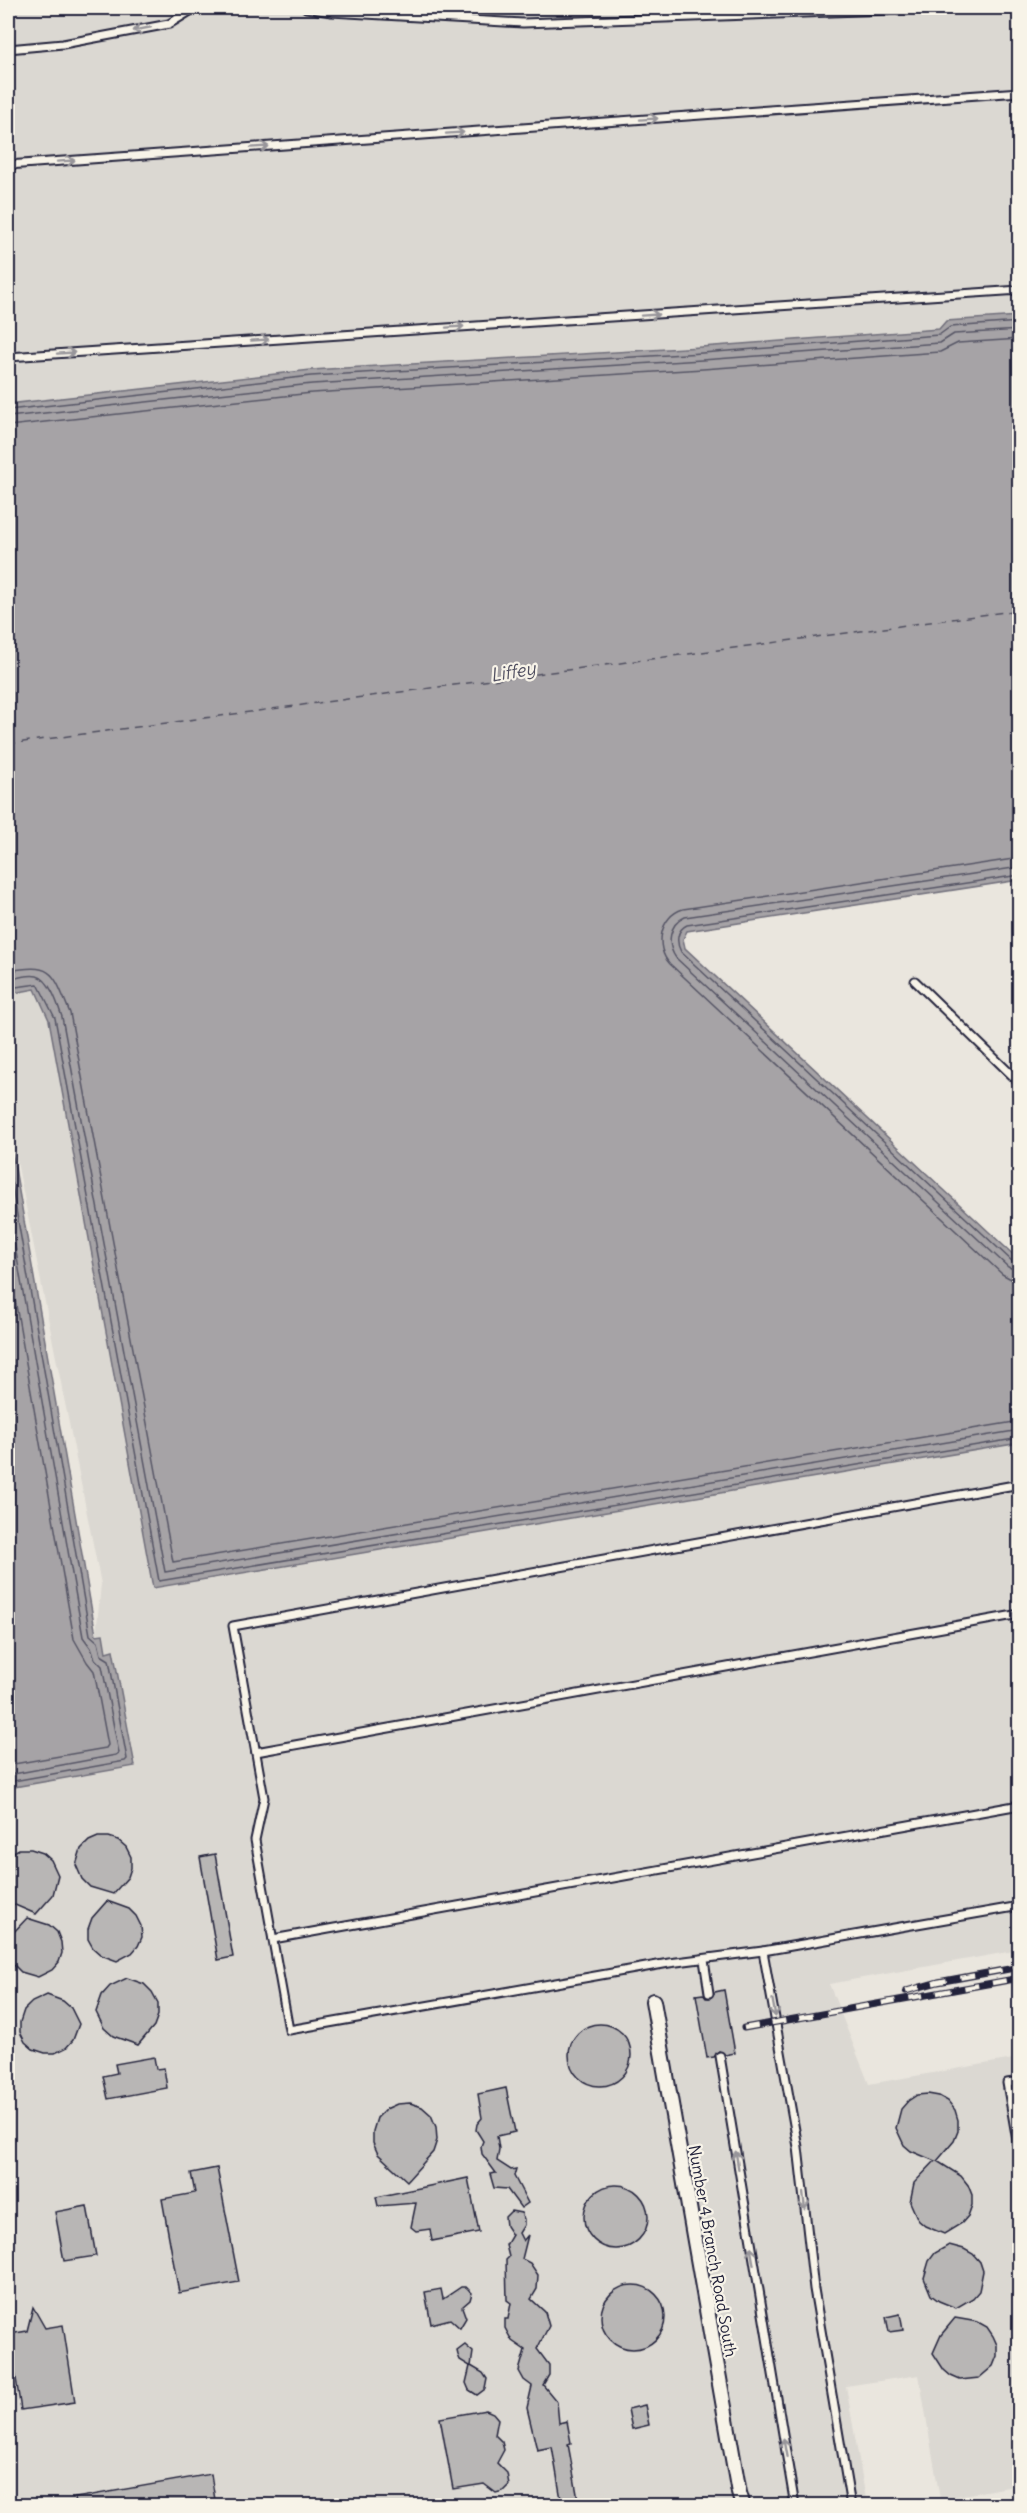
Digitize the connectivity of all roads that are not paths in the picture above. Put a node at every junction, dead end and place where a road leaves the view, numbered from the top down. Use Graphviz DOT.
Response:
graph roads {
  1 [pos="195,8"];
  2 [pos="306,8"];
  3 [pos="944,8"];
  4 [pos="8,49"];
  5 [pos="1020,92"];
  6 [pos="8,165"];
  7 [pos="1020,290"];
  8 [pos="8,357"];
  9 [pos="915,981"];
  10 [pos="1020,1083"];
  11 [pos="1020,1484"];
  12 [pos="1020,1614"];
  13 [pos="256,1752"];
  14 [pos="1020,1805"];
  15 [pos="1020,1906"];
  16 [pos="273,1939"];
  17 [pos="763,1951"];
  18 [pos="704,1960"];
  19 [pos="709,1993"];
  20 [pos="653,2001"];
  21 [pos="720,2056"];
  22 [pos="1020,2081"];
  23 [pos="1020,2158"];
  24 [pos="743,2505"];
  25 [pos="795,2505"];
  26 [pos="851,2505"];
  1 -- 4 [label="lane, one-way"];
  2 -- 3 [label="lane"];
  6 -- 5 [label="lane, one-way"];
  8 -- 7 [label="lane, one-way"];
  9 -- 10 [label="lane"];
  11 -- 13 [label="lane"];
  12 -- 13 [label="lane"];
  13 -- 16 [label="lane"];
  14 -- 16 [label="lane"];
  15 -- 17 [label="lane"];
  16 -- 18 [label="lane"];
  17 -- 18 [label="lane"];
  17 -- 26 [label="lane, one-way"];
  18 -- 19 [label="lane"];
  20 -- 24 [label="street, Number 4 Branch Road South"];
  25 -- 21 [label="lane, one-way"];
  22 -- 23 [label="lane"];
}
